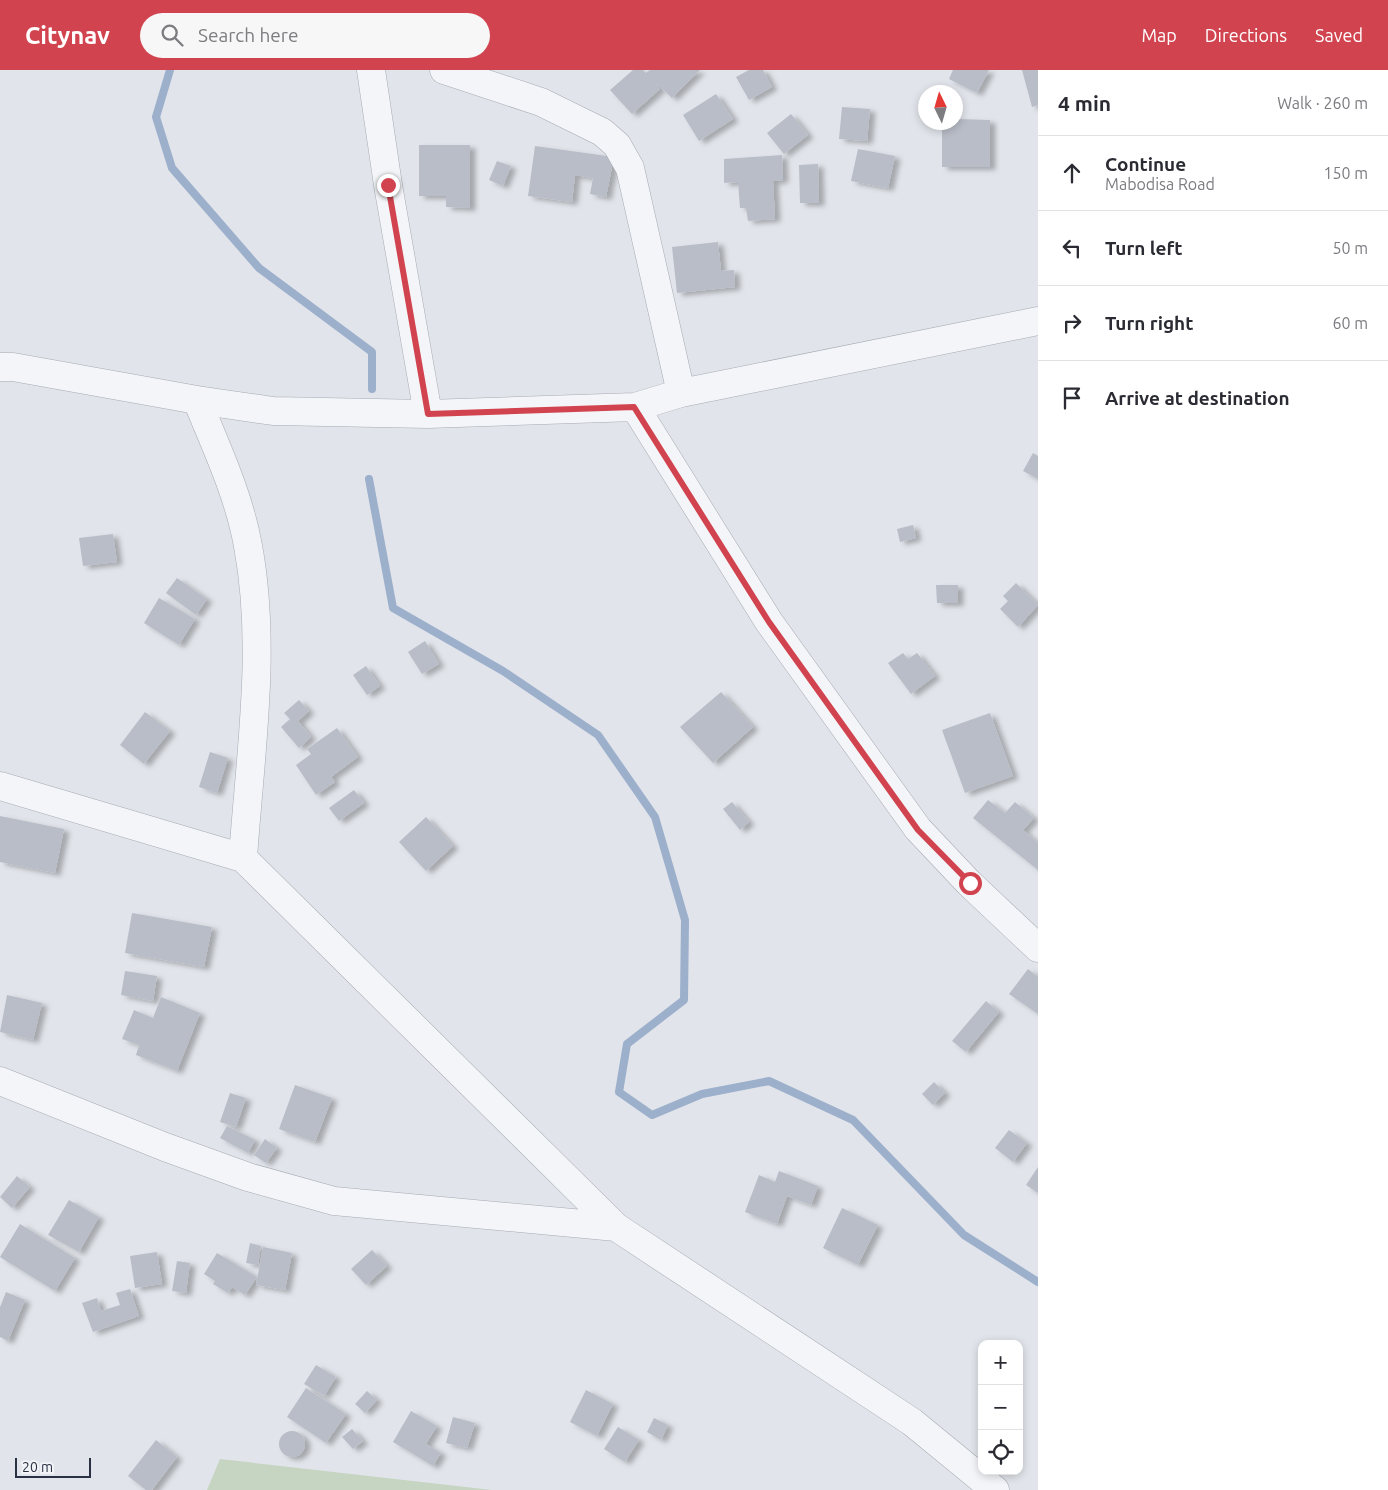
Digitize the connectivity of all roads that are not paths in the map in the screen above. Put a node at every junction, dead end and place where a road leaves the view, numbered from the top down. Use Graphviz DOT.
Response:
graph roads {
  1 [pos="371,70"];
  2 [pos="444,70"];
  3 [pos="1038,321"];
  4 [pos="0,367"];
  5 [pos="681,393"];
  6 [pos="197,400"];
  7 [pos="634,407"];
  8 [pos="428,414"];
  9 [pos="0,786"];
  10 [pos="243,858"];
  11 [pos="1038,948"];
  12 [pos="0,1081"];
  13 [pos="616,1227"];
  14 [pos="995,1490"];
  1 -- 8 [label="street"];
  2 -- 5 [label="street"];
  3 -- 5 [label="street"];
  4 -- 6 [label="street"];
  5 -- 7 [label="street"];
  6 -- 8 [label="street"];
  6 -- 10 [label="street"];
  7 -- 8 [label="street"];
  7 -- 11 [label="street"];
  9 -- 10 [label="street"];
  10 -- 13 [label="street"];
  12 -- 13 [label="street"];
  13 -- 14 [label="street"];
}
